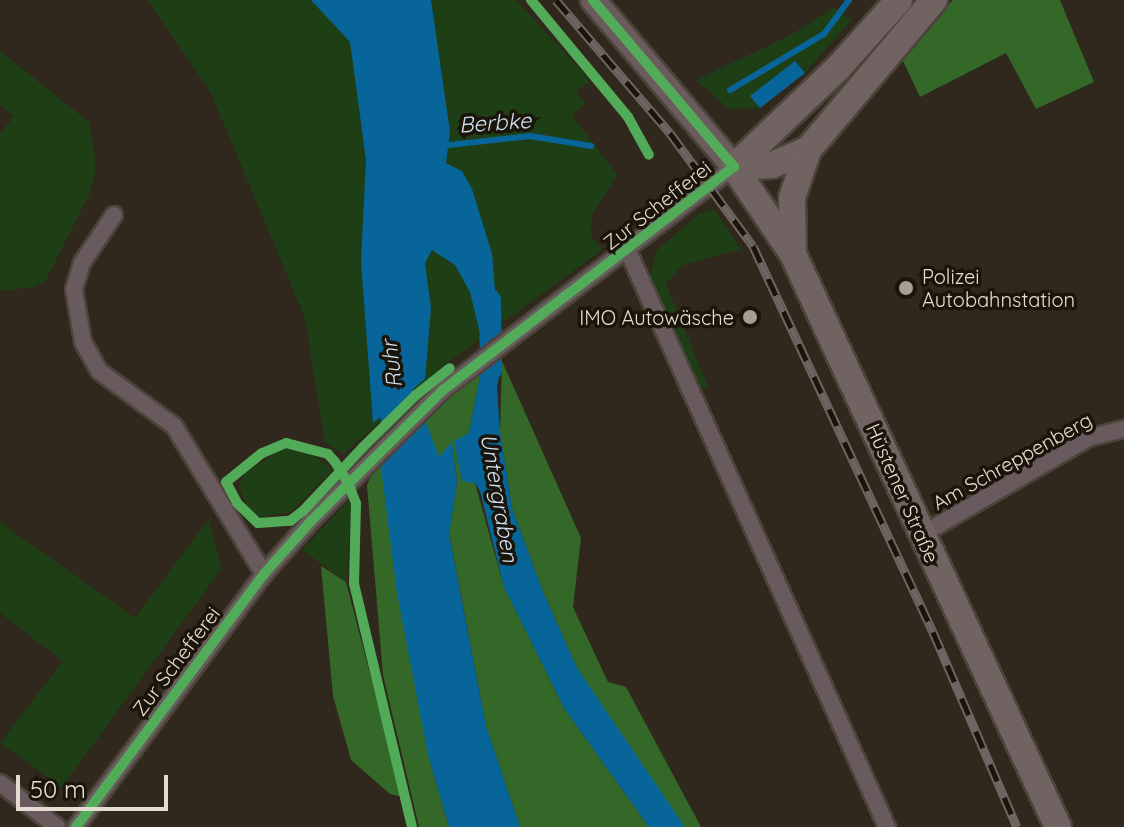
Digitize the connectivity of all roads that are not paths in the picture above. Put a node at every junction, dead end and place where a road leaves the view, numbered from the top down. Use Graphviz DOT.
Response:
graph roads {
  1 [pos="593,0"];
  2 [pos="899,0"];
  3 [pos="934,0"];
  4 [pos="808,150"];
  5 [pos="734,167"];
  6 [pos="114,215"];
  7 [pos="628,251"];
  8 [pos="793,254"];
  9 [pos="1124,429"];
  10 [pos="921,535"];
  11 [pos="264,574"];
  12 [pos="0,783"];
  13 [pos="57,827"];
  14 [pos="76,827"];
  15 [pos="887,827"];
  16 [pos="1058,827"];
  1 -- 5 [label="street"];
  2 -- 5 [label="main road"];
  3 -- 4 [label="main road"];
  4 -- 5 [label="main road"];
  4 -- 8 [label="main road"];
  5 -- 7 [label="street, Zur Schefferei"];
  5 -- 8 [label="main road, Hüstener Straße"];
  6 -- 11 [label="street"];
  7 -- 11 [label="street, Zur Schefferei"];
  7 -- 15 [label="street"];
  8 -- 10 [label="main road, Hüstener Straße"];
  9 -- 10 [label="street, Am Schreppenberg"];
  10 -- 16 [label="main road, Hüstener Straße"];
  11 -- 14 [label="street, Zur Schefferei"];
  12 -- 13 [label="street"];
}
